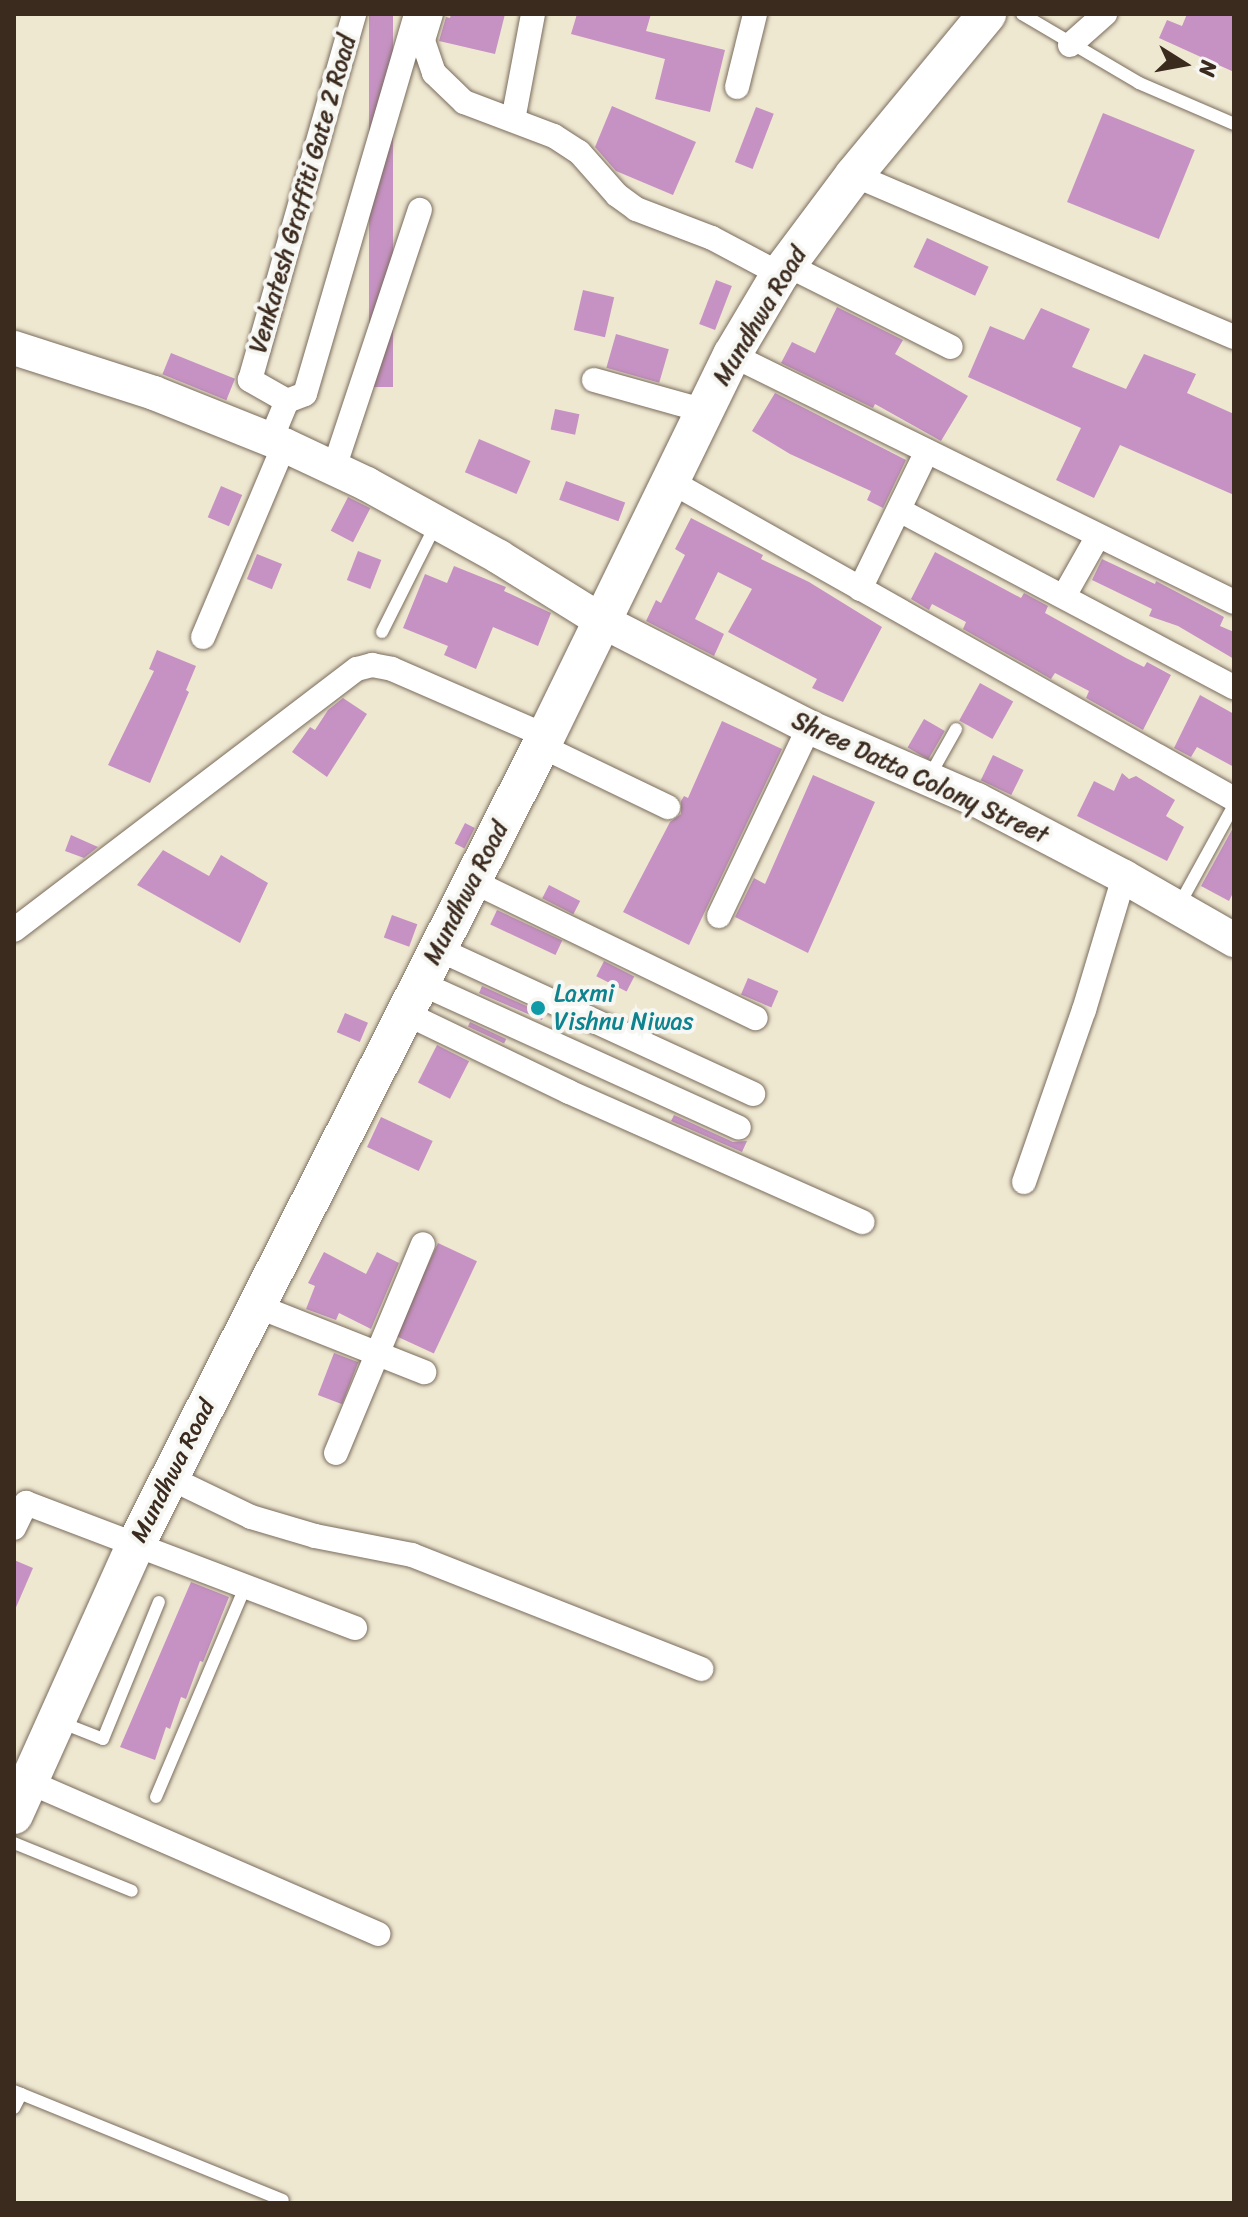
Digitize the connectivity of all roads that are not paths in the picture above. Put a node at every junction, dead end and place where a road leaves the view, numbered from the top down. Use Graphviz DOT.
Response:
graph roads {
  1 [pos="354,14"];
  2 [pos="416,14"];
  3 [pos="431,14"];
  4 [pos="533,14"];
  5 [pos="755,14"];
  6 [pos="987,14"];
  7 [pos="1022,14"];
  8 [pos="1105,14"];
  9 [pos="1070,45"];
  10 [pos="737,87"];
  11 [pos="513,120"];
  12 [pos="1234,124"];
  13 [pos="854,175"];
  14 [pos="420,210"];
  15 [pos="783,270"];
  16 [pos="1234,337"];
  17 [pos="951,347"];
  18 [pos="14,348"];
  19 [pos="732,355"];
  20 [pos="594,380"];
  21 [pos="287,401"];
  22 [pos="705,411"];
  23 [pos="277,442"];
  24 [pos="927,451"];
  25 [pos="334,468"];
  26 [pos="670,481"];
  27 [pos="899,510"];
  28 [pos="436,523"];
  29 [pos="1098,536"];
  30 [pos="860,589"];
  31 [pos="1064,596"];
  32 [pos="1234,602"];
  33 [pos="602,621"];
  34 [pos="382,632"];
  35 [pos="203,637"];
  36 [pos="1234,687"];
  37 [pos="809,727"];
  38 [pos="956,729"];
  39 [pos="544,741"];
  40 [pos="929,777"];
  41 [pos="1234,802"];
  42 [pos="668,807"];
  43 [pos="1124,877"];
  44 [pos="472,881"];
  45 [pos="1178,908"];
  46 [pos="719,916"];
  47 [pos="14,930"];
  48 [pos="1234,940"];
  49 [pos="438,949"];
  50 [pos="412,998"];
  51 [pos="756,1018"];
  52 [pos="753,1094"];
  53 [pos="739,1128"];
  54 [pos="1024,1182"];
  55 [pos="862,1222"];
  56 [pos="423,1244"];
  57 [pos="257,1306"];
  58 [pos="376,1353"];
  59 [pos="424,1372"];
  60 [pos="336,1453"];
  61 [pos="170,1478"];
  62 [pos="14,1528"];
  63 [pos="135,1546"];
  64 [pos="245,1587"];
  65 [pos="159,1602"];
  66 [pos="355,1628"];
  67 [pos="701,1669"];
  68 [pos="57,1720"];
  69 [pos="156,1797"];
  70 [pos="22,1799"];
  71 [pos="14,1843"];
  72 [pos="132,1891"];
  73 [pos="378,1934"];
  74 [pos="18,2092"];
  75 [pos="14,2108"];
  76 [pos="283,2200"];
  1 -- 21 [label="street, Venkatesh Graffiti Gate 2 Road"];
  2 -- 21 [label="street"];
  3 -- 11 [label="street"];
  4 -- 11 [label="street"];
  5 -- 10 [label="street"];
  6 -- 13 [label="main road, Mundhwa Road"];
  7 -- 9 [label="lane"];
  8 -- 9 [label="street"];
  9 -- 12 [label="lane"];
  11 -- 15 [label="street"];
  13 -- 15 [label="main road, Mundhwa Road"];
  13 -- 16 [label="street"];
  14 -- 25 [label="street"];
  15 -- 17 [label="street"];
  15 -- 19 [label="main road, Mundhwa Road"];
  18 -- 23 [label="street, Shree Datta Colony Street"];
  19 -- 22 [label="main road, Mundhwa Road"];
  19 -- 24 [label="street"];
  20 -- 22 [label="street"];
  21 -- 23 [label="street"];
  22 -- 26 [label="main road, Mundhwa Road"];
  23 -- 25 [label="street, Shree Datta Colony Street"];
  23 -- 35 [label="street"];
  24 -- 27 [label="street"];
  24 -- 29 [label="street"];
  25 -- 28 [label="street, Shree Datta Colony Street"];
  26 -- 30 [label="street"];
  26 -- 33 [label="main road, Mundhwa Road"];
  27 -- 30 [label="street"];
  27 -- 31 [label="street"];
  28 -- 33 [label="street, Shree Datta Colony Street"];
  28 -- 34 [label="lane"];
  29 -- 31 [label="street"];
  29 -- 32 [label="street"];
  30 -- 41 [label="street"];
  31 -- 36 [label="street"];
  33 -- 37 [label="street, Shree Datta Colony Street"];
  33 -- 39 [label="main road, Mundhwa Road"];
  37 -- 40 [label="street, Shree Datta Colony Street"];
  37 -- 46 [label="street"];
  38 -- 40 [label="lane"];
  39 -- 42 [label="street"];
  39 -- 44 [label="main road, Mundhwa Road"];
  39 -- 47 [label="street"];
  40 -- 43 [label="street, Shree Datta Colony Street"];
  41 -- 45 [label="lane"];
  43 -- 45 [label="street, Shree Datta Colony Street"];
  43 -- 54 [label="street"];
  44 -- 49 [label="main road, Mundhwa Road"];
  44 -- 51 [label="street"];
  45 -- 48 [label="street, Shree Datta Colony Street"];
  49 -- 50 [label="main road, Mundhwa Road"];
  49 -- 52 [label="street"];
  50 -- 53 [label="street"];
  50 -- 55 [label="street"];
  50 -- 57 [label="main road, Mundhwa Road"];
  56 -- 58 [label="street"];
  57 -- 58 [label="street"];
  57 -- 61 [label="main road, Mundhwa Road"];
  58 -- 59 [label="street"];
  58 -- 60 [label="street"];
  61 -- 63 [label="main road, Mundhwa Road"];
  61 -- 67 [label="street"];
  62 -- 63 [label="street"];
  63 -- 64 [label="street"];
  63 -- 68 [label="main road, Mundhwa Road"];
  64 -- 66 [label="street"];
  64 -- 69 [label="lane"];
  65 -- 68 [label="lane"];
  68 -- 70 [label="main road, Mundhwa Road"];
  70 -- 73 [label="street"];
  71 -- 72 [label="lane"];
  74 -- 75 [label="lane"];
  74 -- 76 [label="lane"];
}
